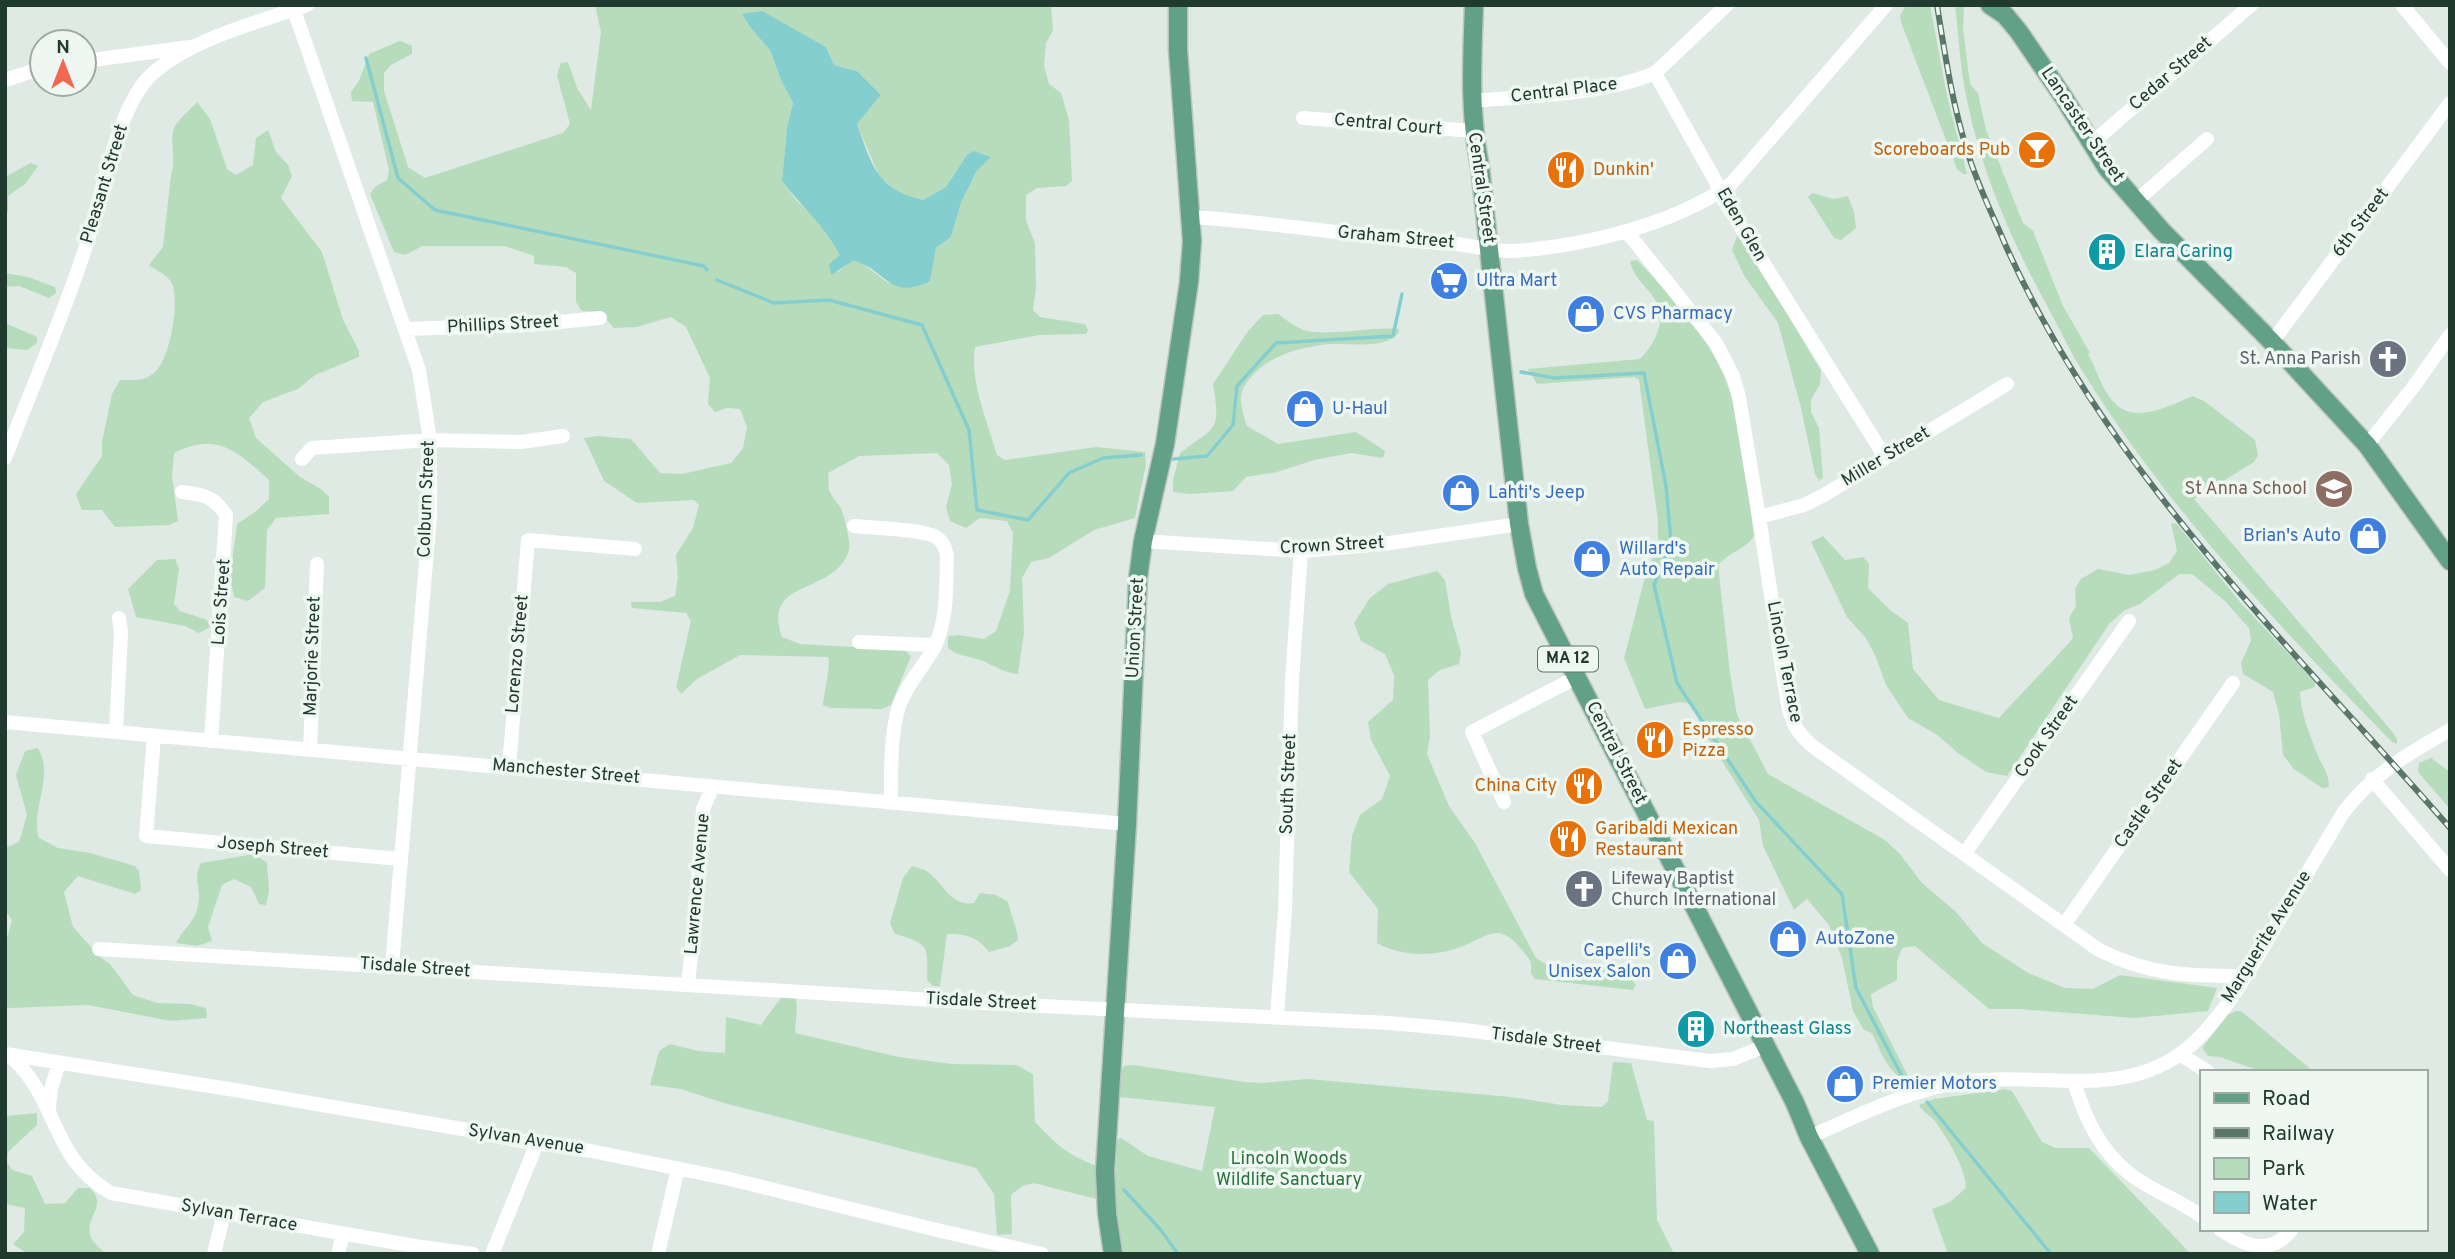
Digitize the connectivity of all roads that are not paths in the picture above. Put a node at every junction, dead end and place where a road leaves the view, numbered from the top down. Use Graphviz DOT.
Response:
graph roads {
  1 [pos="1178,5"];
  2 [pos="1474,5"];
  3 [pos="1727,5"];
  4 [pos="1886,5"];
  5 [pos="1990,5"];
  6 [pos="2250,5"];
  7 [pos="2402,5"];
  8 [pos="300,8"];
  9 [pos="194,46"];
  10 [pos="98,59"];
  11 [pos="2450,63"];
  12 [pos="28,72"];
  13 [pos="1655,73"];
  14 [pos="5,79"];
  15 [pos="1471,101"];
  16 [pos="2447,112"];
  17 [pos="1303,118"];
  18 [pos="1473,131"];
  19 [pos="2207,139"];
  20 [pos="2092,143"];
  21 [pos="1719,192"];
  22 [pos="2136,201"];
  23 [pos="1190,217"];
  24 [pos="1627,232"];
  25 [pos="1489,250"];
  26 [pos="600,318"];
  27 [pos="405,329"];
  28 [pos="2450,335"];
  29 [pos="2272,342"];
  30 [pos="2007,384"];
  31 [pos="563,436"];
  32 [pos="430,440"];
  33 [pos="2367,445"];
  34 [pos="1885,457"];
  35 [pos="5,458"];
  36 [pos="302,459"];
  37 [pos="182,492"];
  38 [pos="1759,517"];
  39 [pos="1519,524"];
  40 [pos="854,526"];
  41 [pos="1143,541"];
  42 [pos="635,549"];
  43 [pos="1301,551"];
  44 [pos="2450,561"];
  45 [pos="317,564"];
  46 [pos="119,618"];
  47 [pos="2129,621"];
  48 [pos="859,642"];
  49 [pos="935,645"];
  50 [pos="1577,677"];
  51 [pos="2233,683"];
  52 [pos="5,722"];
  53 [pos="2450,730"];
  54 [pos="116,732"];
  55 [pos="154,736"];
  56 [pos="211,741"];
  57 [pos="310,749"];
  58 [pos="408,759"];
  59 [pos="509,767"];
  60 [pos="2372,779"];
  61 [pos="713,786"];
  62 [pos="1504,802"];
  63 [pos="891,803"];
  64 [pos="1127,824"];
  65 [pos="1965,853"];
  66 [pos="400,859"];
  67 [pos="2450,870"];
  68 [pos="2064,925"];
  69 [pos="99,949"];
  70 [pos="392,966"];
  71 [pos="2246,976"];
  72 [pos="688,984"];
  73 [pos="1115,1008"];
  74 [pos="1276,1016"];
  75 [pos="1765,1046"];
  76 [pos="2180,1054"];
  77 [pos="7,1055"];
  78 [pos="59,1063"];
  79 [pos="2205,1070"];
  80 [pos="2074,1082"];
  81 [pos="49,1109"];
  82 [pos="1809,1137"];
  83 [pos="537,1143"];
  84 [pos="678,1168"];
  85 [pos="224,1213"];
  86 [pos="2200,1215"];
  87 [pos="2223,1231"];
  88 [pos="2290,1231"];
  89 [pos="343,1234"];
  90 [pos="214,1254"];
  91 [pos="338,1254"];
  92 [pos="473,1254"];
  93 [pos="492,1254"];
  94 [pos="658,1254"];
  95 [pos="1042,1254"];
  96 [pos="1113,1254"];
  97 [pos="1870,1254"];
  1 -- 23 [label="main road, Union Street"];
  2 -- 15 [label="main road, Central Street / MA 12"];
  3 -- 13 [label="street"];
  4 -- 21 [label="street, Graham Street"];
  5 -- 20 [label="main road, Lancaster Street"];
  6 -- 20 [label="street, Cedar Street"];
  7 -- 11 [label="street"];
  8 -- 9 [label="street, Pleasant Street"];
  8 -- 27 [label="street, Colburn Street"];
  9 -- 10 [label="street"];
  9 -- 35 [label="street, Pleasant Street"];
  12 -- 14 [label="street"];
  13 -- 15 [label="street, Central Place"];
  13 -- 21 [label="street, Eden Glen"];
  15 -- 18 [label="main road, Central Street / MA 12"];
  16 -- 29 [label="street, 6th Street"];
  17 -- 18 [label="street, Central Court"];
  18 -- 25 [label="main road, Central Street / MA 12"];
  19 -- 22 [label="street"];
  20 -- 22 [label="main road, Lancaster Street"];
  21 -- 24 [label="street, Graham Street"];
  21 -- 34 [label="street, Eden Glen"];
  22 -- 29 [label="main road, Lancaster Street"];
  23 -- 25 [label="street, Graham Street"];
  23 -- 41 [label="main road, Union Street"];
  24 -- 25 [label="street, Graham Street"];
  24 -- 38 [label="street, Lincoln Terrace"];
  25 -- 39 [label="main road, Central Street / MA 12"];
  26 -- 27 [label="street, Phillips Street"];
  27 -- 32 [label="street, Colburn Street"];
  28 -- 33 [label="street"];
  29 -- 33 [label="main road, Lancaster Street"];
  30 -- 34 [label="street, Miller Street"];
  31 -- 32 [label="street"];
  32 -- 36 [label="street"];
  32 -- 58 [label="street, Colburn Street"];
  33 -- 44 [label="main road, Lancaster Street"];
  34 -- 38 [label="street, Miller Street"];
  37 -- 56 [label="street, Lois Street"];
  38 -- 65 [label="street, Lincoln Terrace"];
  39 -- 43 [label="street, Crown Street"];
  39 -- 50 [label="main road, Central Street / MA 12"];
  40 -- 49 [label="street"];
  41 -- 43 [label="street, Crown Street"];
  41 -- 64 [label="main road, Union Street"];
  42 -- 59 [label="street, Lorenzo Street"];
  43 -- 74 [label="street, South Street"];
  45 -- 57 [label="street, Marjorie Street"];
  46 -- 54 [label="street"];
  47 -- 65 [label="street, Cook Street"];
  48 -- 49 [label="street"];
  49 -- 63 [label="street"];
  50 -- 62 [label="street"];
  50 -- 75 [label="main road, Central Street / MA 12"];
  51 -- 68 [label="street, Castle Street"];
  52 -- 54 [label="street, Manchester Street"];
  53 -- 60 [label="street, Marguerite Avenue"];
  54 -- 55 [label="street, Manchester Street"];
  55 -- 56 [label="street, Manchester Street"];
  55 -- 66 [label="street, Joseph Street"];
  56 -- 57 [label="street, Manchester Street"];
  57 -- 58 [label="street, Manchester Street"];
  58 -- 59 [label="street, Manchester Street"];
  58 -- 66 [label="street, Colburn Street"];
  59 -- 61 [label="street, Manchester Street"];
  60 -- 67 [label="street"];
  60 -- 71 [label="street, Marguerite Avenue"];
  61 -- 63 [label="street, Manchester Street"];
  61 -- 72 [label="street, Lawrence Avenue"];
  63 -- 64 [label="street, Manchester Street"];
  64 -- 73 [label="main road, Union Street"];
  65 -- 68 [label="street, Lincoln Terrace"];
  66 -- 70 [label="street, Colburn Street"];
  68 -- 71 [label="street, Lincoln Terrace"];
  69 -- 70 [label="street, Tisdale Street"];
  70 -- 72 [label="street, Tisdale Street"];
  71 -- 76 [label="street, Marguerite Avenue"];
  72 -- 73 [label="street, Tisdale Street"];
  73 -- 74 [label="street, Tisdale Street"];
  73 -- 96 [label="main road, Union Street"];
  74 -- 75 [label="street, Tisdale Street"];
  75 -- 82 [label="main road, Central Street / MA 12"];
  76 -- 79 [label="street"];
  76 -- 80 [label="street, Marguerite Avenue"];
  77 -- 78 [label="street, Sylvan Avenue"];
  77 -- 81 [label="street, Sylvan Terrace"];
  78 -- 81 [label="street"];
  78 -- 83 [label="street, Sylvan Avenue"];
  80 -- 82 [label="street, Marguerite Avenue"];
  80 -- 86 [label="street"];
  81 -- 85 [label="street, Sylvan Terrace"];
  82 -- 97 [label="main road, Central Street / MA 12"];
  83 -- 84 [label="street, Sylvan Avenue"];
  83 -- 93 [label="street"];
  84 -- 94 [label="street"];
  84 -- 95 [label="street, Sylvan Avenue"];
  85 -- 89 [label="street, Sylvan Terrace"];
  85 -- 90 [label="street"];
  87 -- 88 [label="street"];
  89 -- 91 [label="street"];
  89 -- 92 [label="street, Sylvan Terrace"];
}
